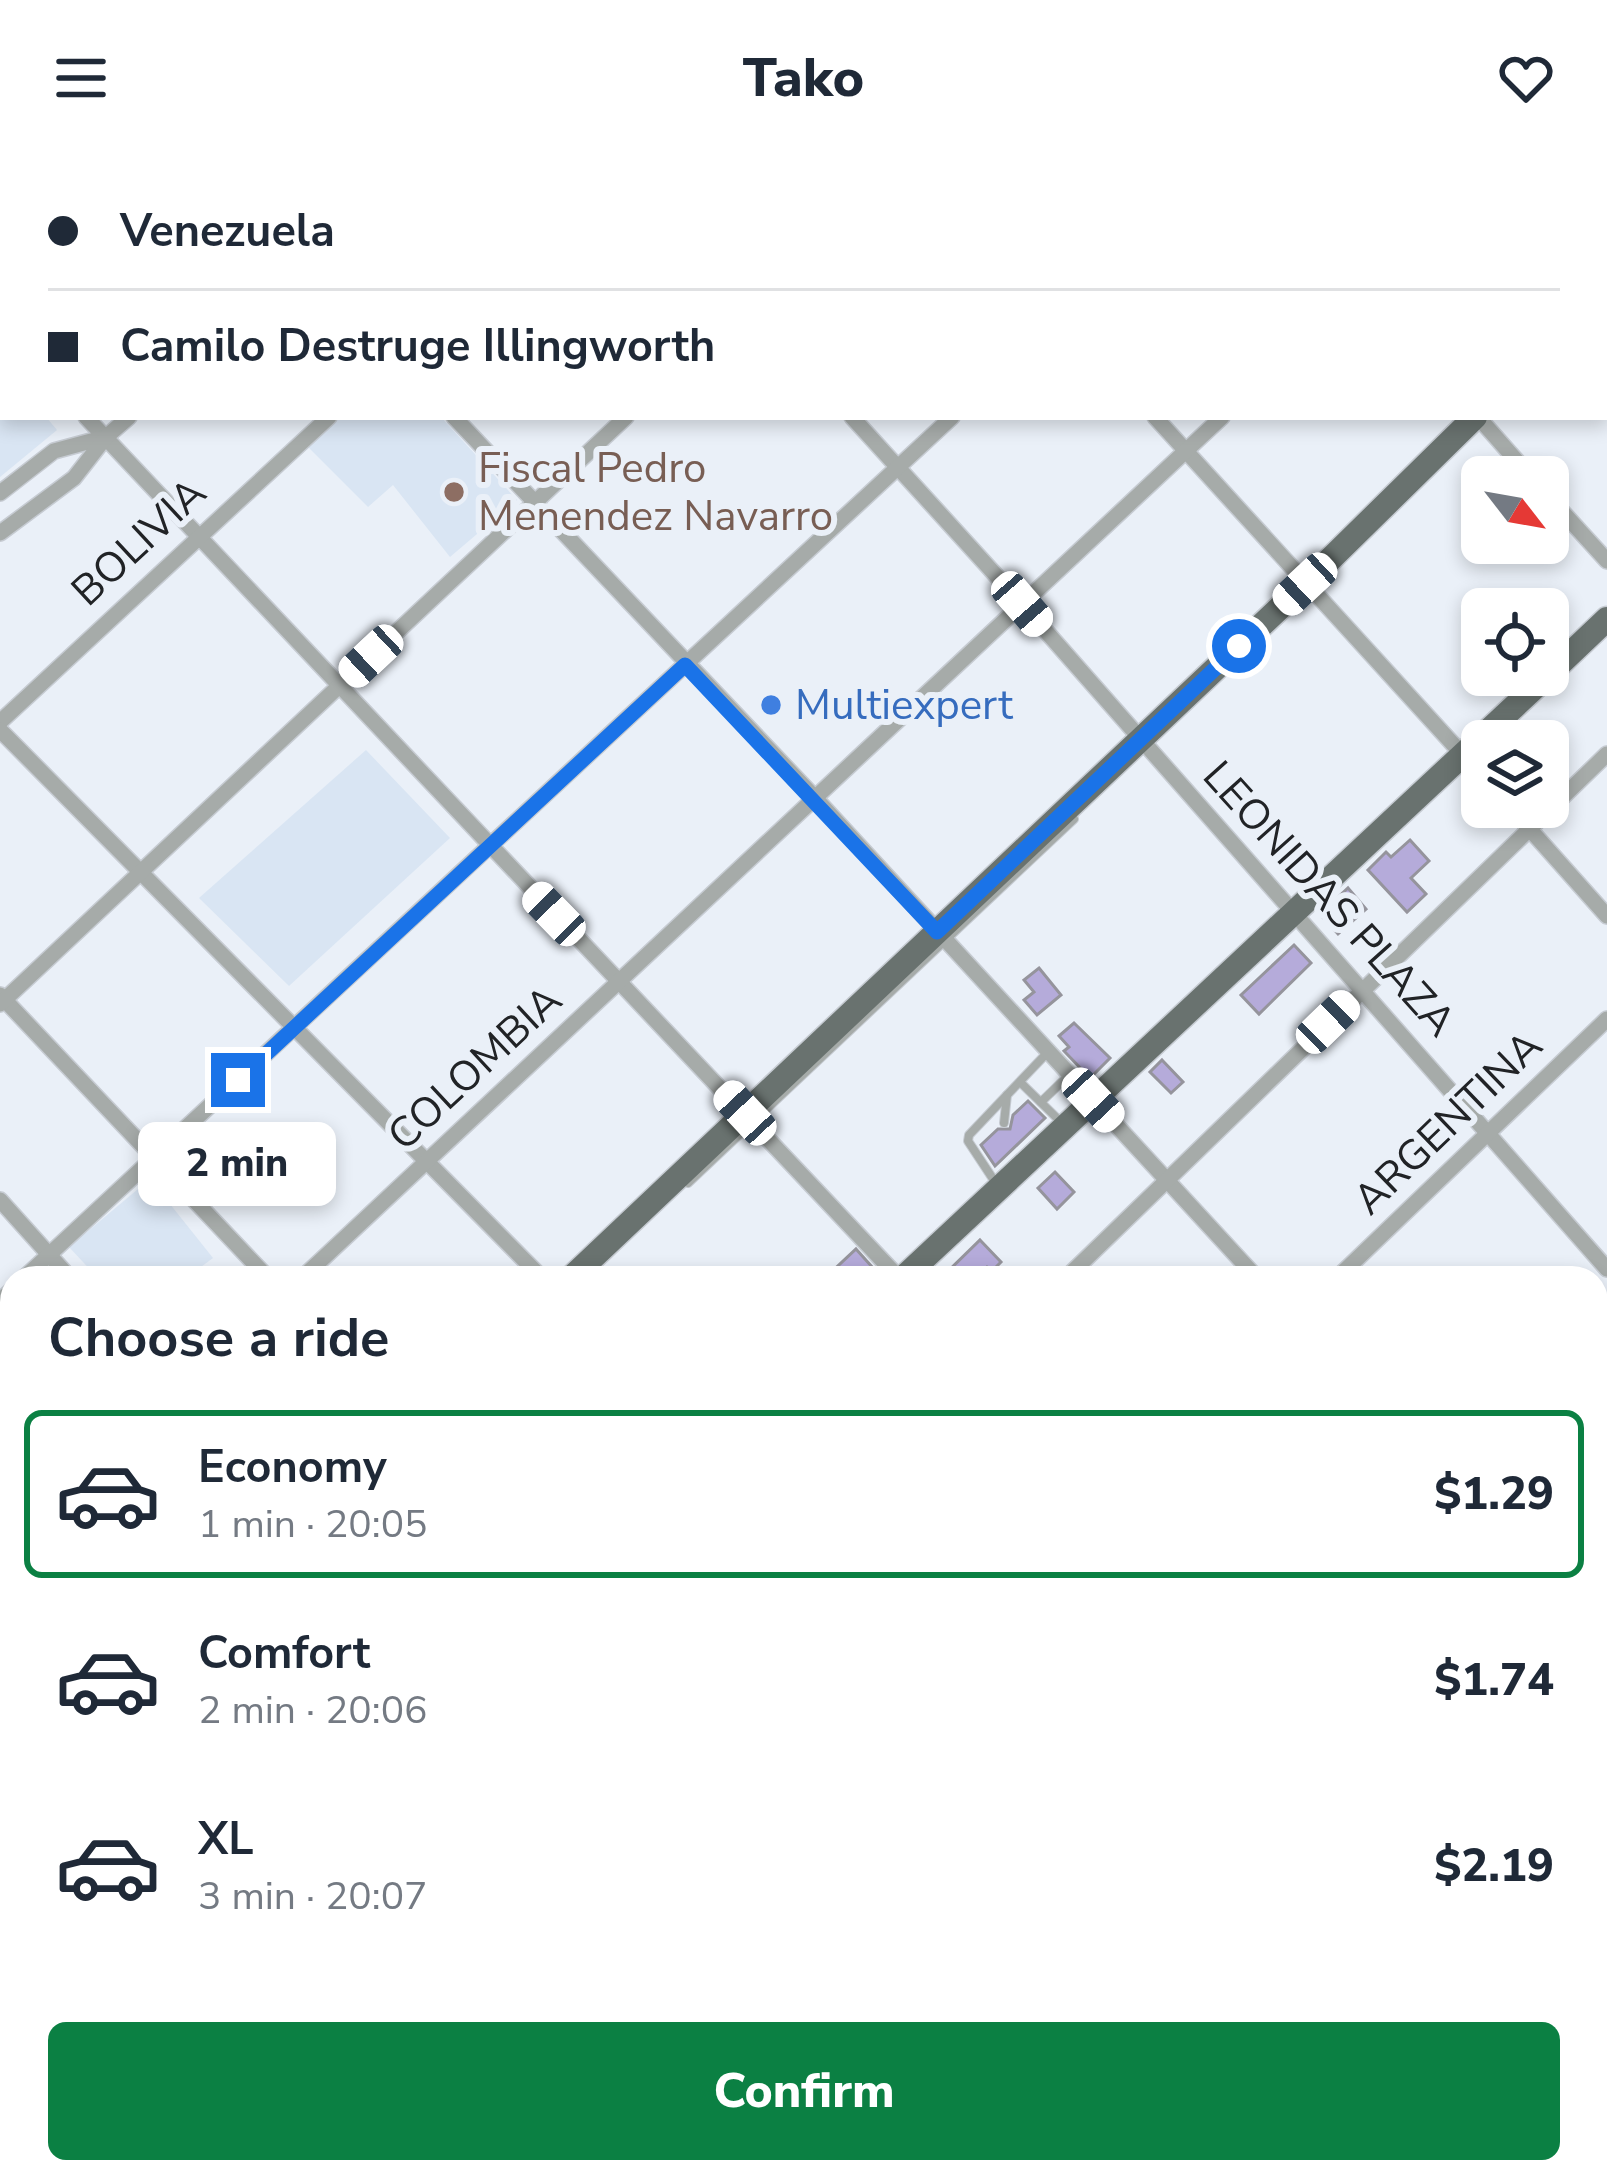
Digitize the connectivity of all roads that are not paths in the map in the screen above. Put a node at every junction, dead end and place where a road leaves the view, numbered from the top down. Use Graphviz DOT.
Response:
graph roads {
  1 [pos="89,420"];
  2 [pos="126,420"];
  3 [pos="326,420"];
  4 [pos="457,420"];
  5 [pos="623,420"];
  6 [pos="856,420"];
  7 [pos="949,420"];
  8 [pos="1158,420"];
  9 [pos="1219,420"];
  10 [pos="1473,420"];
  11 [pos="1479,420"];
  12 [pos="106,437"];
  13 [pos="1186,451"];
  14 [pos="1512,456"];
  15 [pos="897,467"];
  16 [pos="0,493"];
  17 [pos="533,504"];
  18 [pos="1569,519"];
  19 [pos="0,533"];
  20 [pos="198,536"];
  21 [pos="1607,561"];
  22 [pos="1305,584"];
  23 [pos="1022,604"];
  24 [pos="1607,620"];
  25 [pos="1569,655"];
  26 [pos="685,665"];
  27 [pos="339,686"];
  28 [pos="1525,696"];
  29 [pos="1500,720"];
  30 [pos="0,726"];
  31 [pos="1140,740"];
  32 [pos="1461,754"];
  33 [pos="1607,754"];
  34 [pos="1461,756"];
  35 [pos="1569,789"];
  36 [pos="814,799"];
  37 [pos="1527,828"];
  38 [pos="1529,828"];
  39 [pos="489,846"];
  40 [pos="141,872"];
  41 [pos="1294,913"];
  42 [pos="1607,916"];
  43 [pos="942,936"];
  44 [pos="620,980"];
  45 [pos="1360,990"];
  46 [pos="2,999"];
  47 [pos="1607,1019"];
  48 [pos="295,1027"];
  49 [pos="1048,1052"];
  50 [pos="1069,1076"];
  51 [pos="1020,1082"];
  52 [pos="1007,1095"];
  53 [pos="1093,1100"];
  54 [pos="1041,1102"];
  55 [pos="750,1118"];
  56 [pos="1004,1123"];
  57 [pos="1065,1126"];
  58 [pos="1490,1134"];
  59 [pos="154,1158"];
  60 [pos="428,1161"];
  61 [pos="1007,1172"];
  62 [pos="1167,1180"];
  63 [pos="0,1200"];
  64 [pos="49,1255"];
  65 [pos="38,1266"];
  66 [pos="59,1266"];
  67 [pos="257,1266"];
  68 [pos="315,1266"];
  69 [pos="530,1266"];
  70 [pos="584,1266"];
  71 [pos="600,1266"];
  72 [pos="890,1266"];
  73 [pos="913,1266"];
  74 [pos="1078,1266"];
  75 [pos="1246,1266"];
  76 [pos="1350,1266"];
  77 [pos="1604,1266"];
  1 -- 12 [label="street"];
  2 -- 12 [label="street"];
  3 -- 20 [label="street, BOLIVIA"];
  4 -- 17 [label="street"];
  5 -- 17 [label="street"];
  6 -- 15 [label="street, LEONIDAS PLAZA"];
  7 -- 15 [label="street"];
  8 -- 13 [label="street"];
  9 -- 13 [label="street, COLOMBIA"];
  10 -- 22 [label="main road"];
  11 -- 14 [label="street"];
  12 -- 16 [label="street"];
  12 -- 19 [label="street"];
  12 -- 20 [label="street"];
  13 -- 22 [label="street"];
  13 -- 23 [label="street, COLOMBIA"];
  15 -- 23 [label="street, LEONIDAS PLAZA"];
  15 -- 26 [label="street"];
  17 -- 26 [label="street"];
  17 -- 27 [label="street"];
  18 -- 21 [label="street"];
  20 -- 27 [label="street"];
  20 -- 30 [label="street, BOLIVIA"];
  22 -- 31 [label="main road"];
  22 -- 32 [label="street"];
  23 -- 31 [label="street, LEONIDAS PLAZA"];
  23 -- 36 [label="street, COLOMBIA"];
  24 -- 25 [label="main road"];
  26 -- 36 [label="street"];
  26 -- 39 [label="street"];
  27 -- 39 [label="street"];
  27 -- 40 [label="street"];
  28 -- 29 [label="main road"];
  30 -- 40 [label="street"];
  31 -- 41 [label="street, LEONIDAS PLAZA"];
  31 -- 43 [label="main road"];
  33 -- 35 [label="street"];
  34 -- 41 [label="main road"];
  36 -- 43 [label="street"];
  36 -- 44 [label="street, COLOMBIA"];
  37 -- 45 [label="street"];
  38 -- 42 [label="street"];
  39 -- 44 [label="street"];
  39 -- 48 [label="street"];
  40 -- 46 [label="street"];
  40 -- 48 [label="street"];
  41 -- 45 [label="street, LEONIDAS PLAZA"];
  41 -- 53 [label="main road"];
  43 -- 49 [label="street"];
  43 -- 55 [label="main road"];
  44 -- 55 [label="street"];
  44 -- 60 [label="street, COLOMBIA"];
  45 -- 58 [label="street, LEONIDAS PLAZA"];
  45 -- 62 [label="street"];
  46 -- 59 [label="street"];
  47 -- 58 [label="street, ARGENTINA"];
  48 -- 59 [label="street"];
  48 -- 60 [label="street"];
  49 -- 50 [label="street"];
  49 -- 51 [label="lane"];
  50 -- 53 [label="street"];
  50 -- 54 [label="lane"];
  51 -- 52 [label="lane"];
  51 -- 54 [label="lane"];
  52 -- 56 [label="lane"];
  52 -- 61 [label="lane"];
  53 -- 57 [label="main road"];
  53 -- 62 [label="street"];
  54 -- 57 [label="lane"];
  55 -- 70 [label="main road"];
  55 -- 71 [label="lane"];
  55 -- 72 [label="street"];
  57 -- 61 [label="main road"];
  58 -- 76 [label="street, ARGENTINA"];
  58 -- 77 [label="street, LEONIDAS PLAZA"];
  59 -- 64 [label="street"];
  59 -- 67 [label="street"];
  60 -- 68 [label="street, COLOMBIA"];
  60 -- 69 [label="street"];
  61 -- 73 [label="main road"];
  62 -- 74 [label="street"];
  62 -- 75 [label="street"];
  63 -- 64 [label="street"];
  64 -- 65 [label="street"];
  64 -- 66 [label="street"];
}
